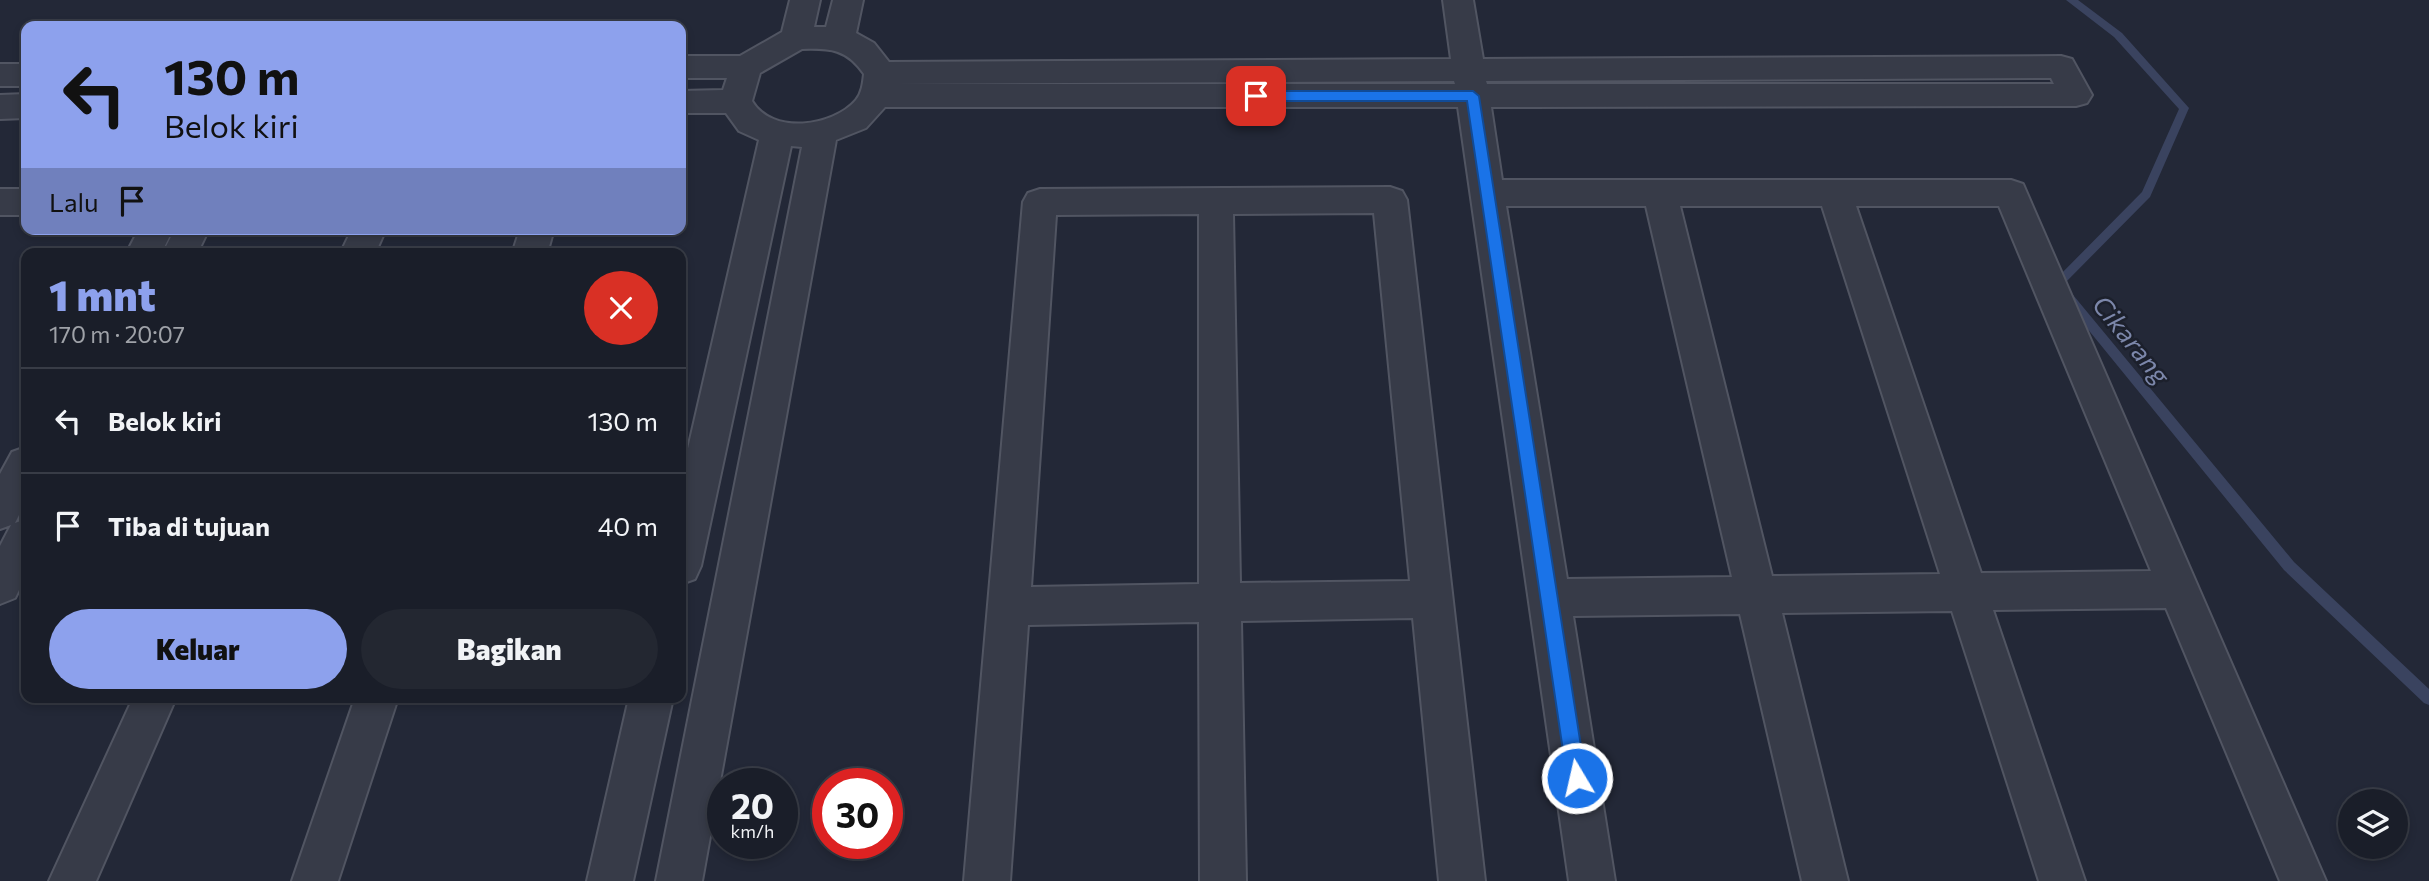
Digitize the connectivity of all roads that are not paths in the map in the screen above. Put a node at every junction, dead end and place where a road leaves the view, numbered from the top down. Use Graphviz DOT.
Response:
graph roads {
  1 [pos="805,0"];
  2 [pos="848,0"];
  3 [pos="1458,0"];
  4 [pos="796,38"];
  5 [pos="839,38"];
  6 [pos="746,66"];
  7 [pos="686,67"];
  8 [pos="0,75"];
  9 [pos="21,75"];
  10 [pos="1471,83"];
  11 [pos="878,85"];
  12 [pos="686,102"];
  13 [pos="736,102"];
  14 [pos="21,106"];
  15 [pos="0,107"];
  16 [pos="821,134"];
  17 [pos="777,135"];
  18 [pos="1488,193"];
  19 [pos="1660,193"];
  20 [pos="1835,193"];
  21 [pos="1216,201"];
  22 [pos="21,473"];
  23 [pos="700,479"];
  24 [pos="755,482"];
  25 [pos="0,512"];
  26 [pos="0,528"];
  27 [pos="21,528"];
  28 [pos="686,543"];
  29 [pos="21,546"];
  30 [pos="0,585"];
  31 [pos="2180,589"];
  32 [pos="1966,593"];
  33 [pos="1756,596"];
  34 [pos="1549,598"];
  35 [pos="1432,600"];
  36 [pos="1220,603"];
  37 [pos="1008,606"];
  38 [pos="153,703"];
  39 [pos="375,703"];
  40 [pos="650,703"];
  41 [pos="72,881"];
  42 [pos="315,881"];
  43 [pos="610,881"];
  44 [pos="679,881"];
  45 [pos="987,881"];
  46 [pos="1223,881"];
  47 [pos="1462,881"];
  48 [pos="1592,881"];
  49 [pos="1825,881"];
  50 [pos="2062,881"];
  51 [pos="2303,881"];
  1 -- 4 [label="street"];
  2 -- 5 [label="street"];
  3 -- 10 [label="street"];
  4 -- 5 [label="street"];
  4 -- 6 [label="street"];
  5 -- 11 [label="street"];
  6 -- 7 [label="street"];
  6 -- 13 [label="street"];
  8 -- 9 [label="street"];
  10 -- 10 [label="street"];
  10 -- 11 [label="street"];
  10 -- 18 [label="street"];
  11 -- 16 [label="street"];
  12 -- 13 [label="street"];
  13 -- 17 [label="street"];
  14 -- 15 [label="street"];
  16 -- 17 [label="street"];
  16 -- 24 [label="street"];
  17 -- 23 [label="street"];
  18 -- 19 [label="street"];
  18 -- 34 [label="street"];
  19 -- 20 [label="street"];
  19 -- 33 [label="street"];
  20 -- 31 [label="street"];
  20 -- 32 [label="street"];
  21 -- 35 [label="street"];
  21 -- 36 [label="street"];
  21 -- 37 [label="street"];
  22 -- 25 [label="street"];
  23 -- 24 [label="street"];
  23 -- 28 [label="street"];
  24 -- 44 [label="street"];
  26 -- 27 [label="street"];
  29 -- 30 [label="street"];
  31 -- 32 [label="street"];
  31 -- 51 [label="street"];
  32 -- 33 [label="street"];
  32 -- 50 [label="street"];
  33 -- 34 [label="street"];
  33 -- 49 [label="street"];
  34 -- 48 [label="street"];
  35 -- 36 [label="street"];
  35 -- 47 [label="street"];
  36 -- 37 [label="street"];
  36 -- 46 [label="street"];
  37 -- 45 [label="street"];
  38 -- 41 [label="street"];
  39 -- 42 [label="street"];
  40 -- 43 [label="street"];
}
